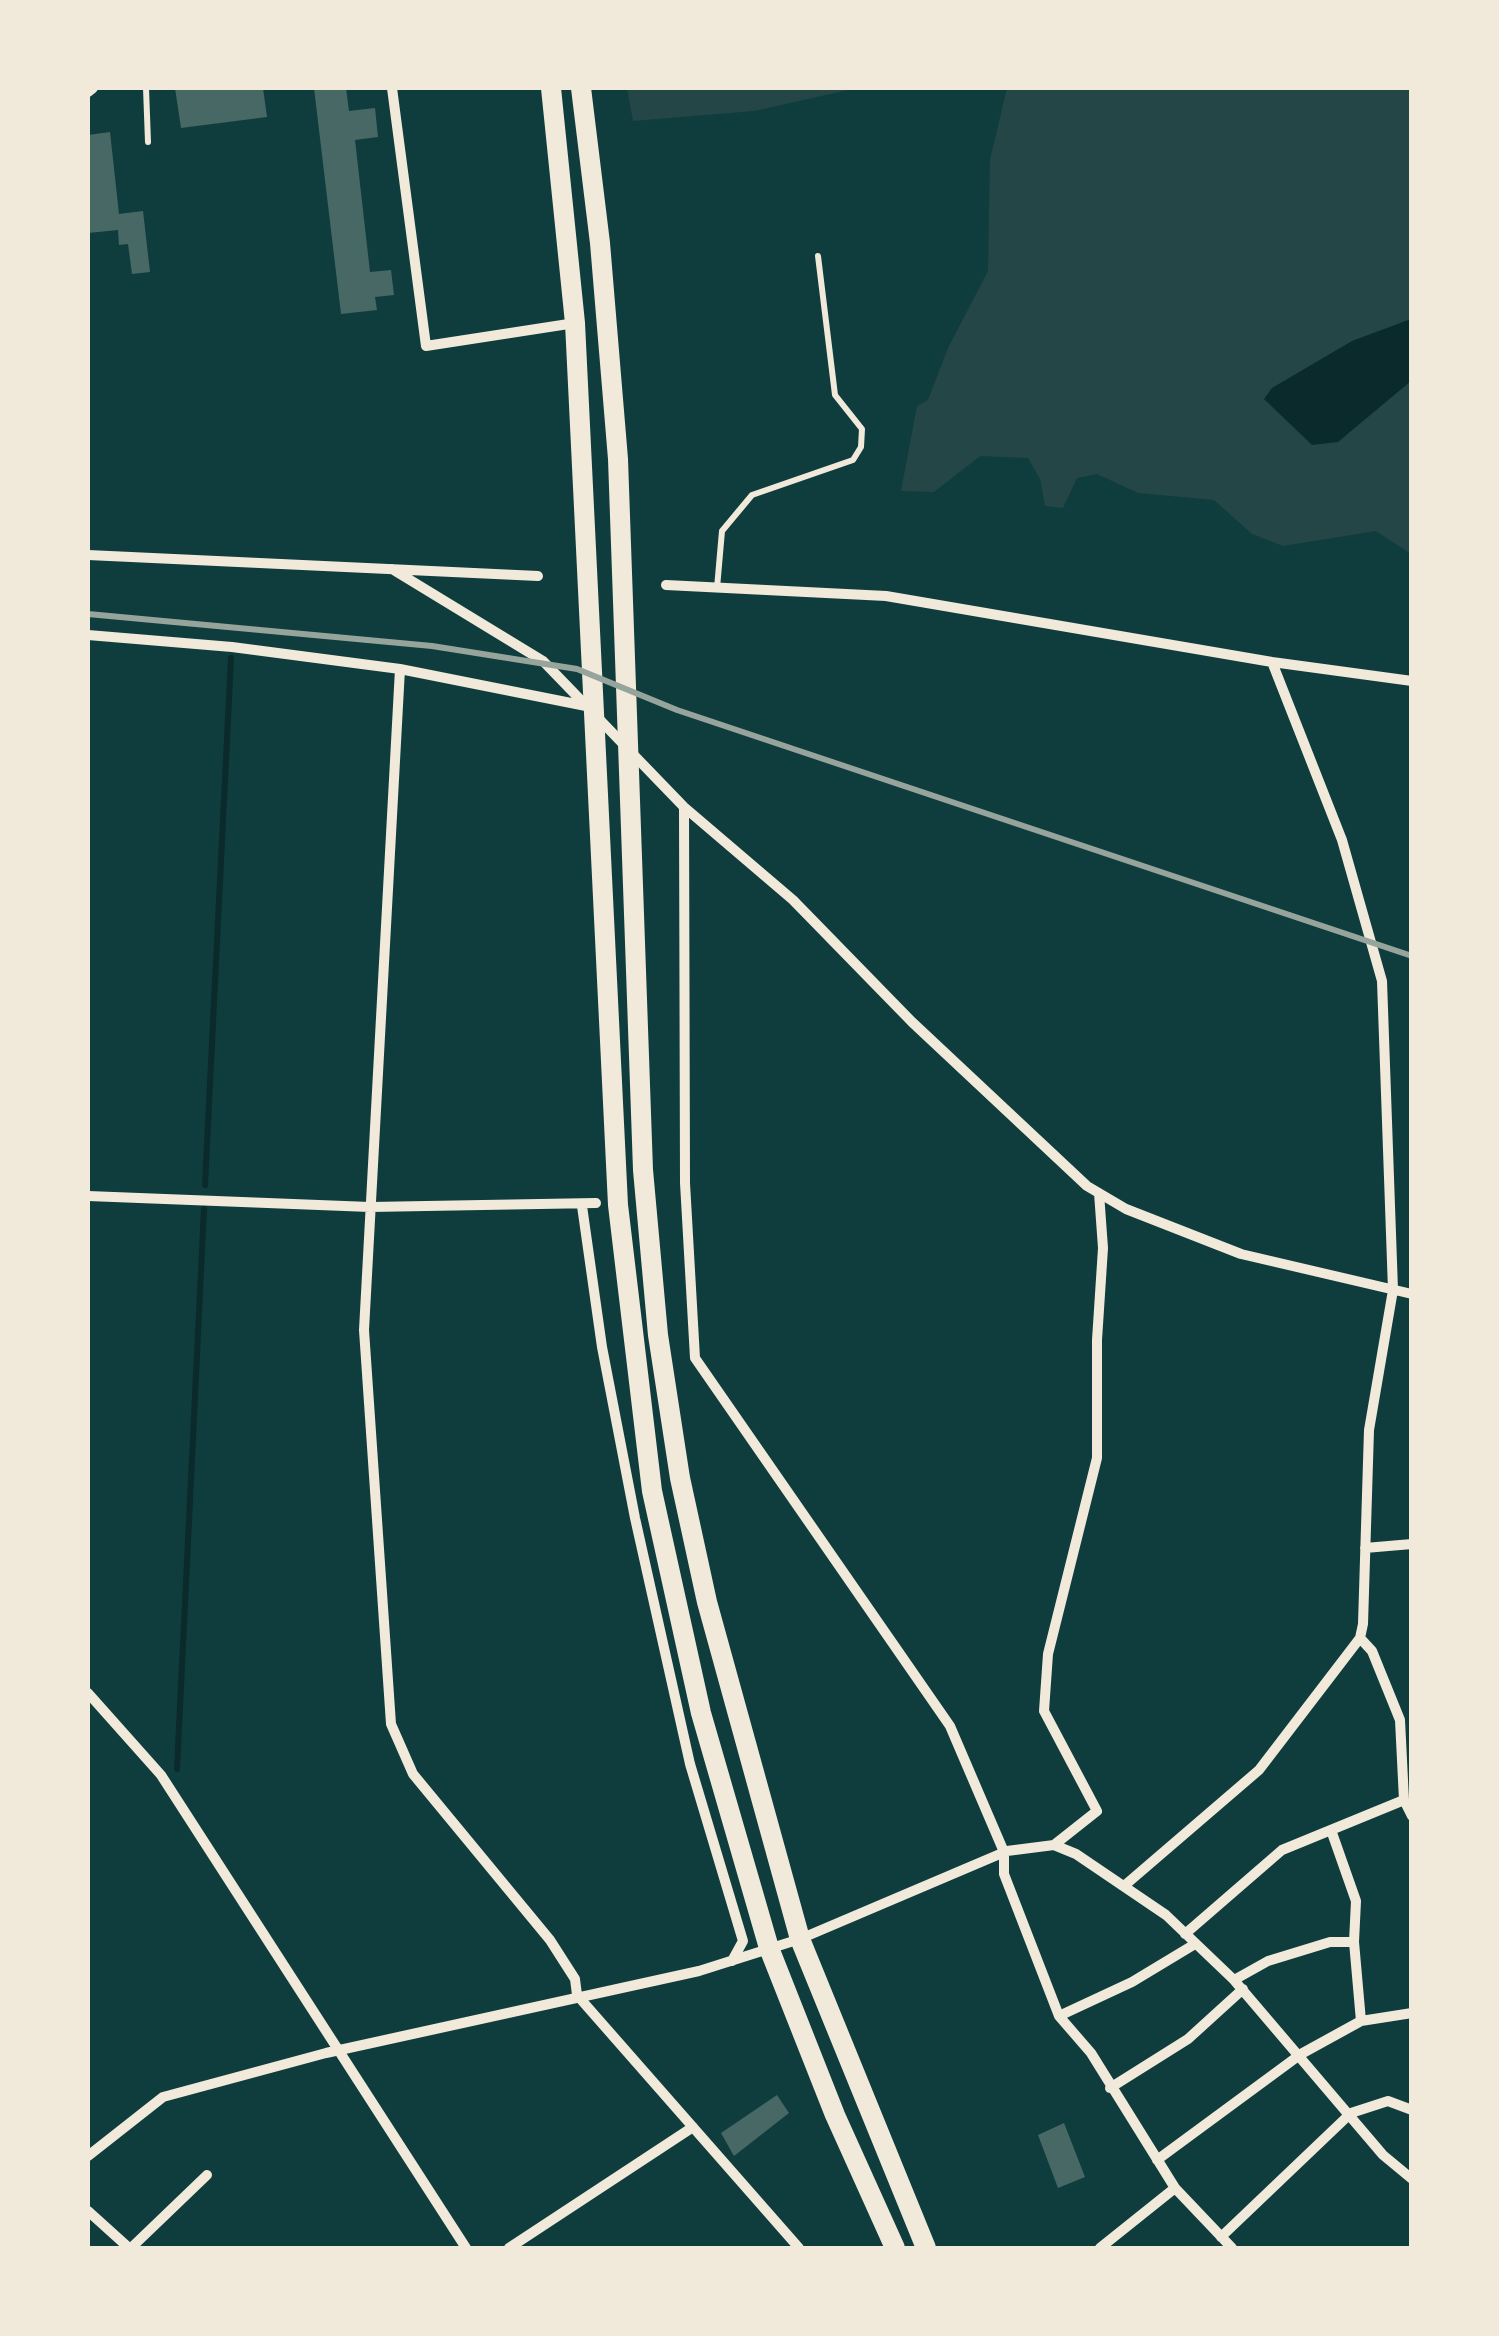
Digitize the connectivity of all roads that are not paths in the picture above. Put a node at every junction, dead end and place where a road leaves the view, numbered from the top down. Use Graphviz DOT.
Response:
graph roads {
  1 [pos="146,88"];
  2 [pos="392,88"];
  3 [pos="552,88"];
  4 [pos="582,88"];
  5 [pos="148,142"];
  6 [pos="818,256"];
  7 [pos="575,323"];
  8 [pos="88,555"];
  9 [pos="392,568"];
  10 [pos="538,576"];
  11 [pos="666,585"];
  12 [pos="717,589"];
  13 [pos="88,635"];
  14 [pos="1272,662"];
  15 [pos="400,669"];
  16 [pos="1412,680"];
  17 [pos="586,706"];
  18 [pos="684,808"];
  19 [pos="685,1184"];
  20 [pos="670,1187"];
  21 [pos="1099,1193"];
  22 [pos="88,1196"];
  23 [pos="596,1203"];
  24 [pos="582,1206"];
  25 [pos="370,1207"];
  26 [pos="1392,1290"];
  27 [pos="1412,1294"];
  28 [pos="1412,1544"];
  29 [pos="1365,1548"];
  30 [pos="1360,1638"];
  31 [pos="88,1692"];
  32 [pos="1404,1800"];
  33 [pos="1412,1816"];
  34 [pos="1331,1830"];
  35 [pos="1054,1845"];
  36 [pos="1004,1852"];
  37 [pos="1124,1886"];
  38 [pos="1184,1934"];
  39 [pos="800,1939"];
  40 [pos="1354,1942"];
  41 [pos="1195,1944"];
  42 [pos="769,1948"];
  43 [pos="732,1961"];
  44 [pos="1238,1985"];
  45 [pos="578,1995"];
  46 [pos="1412,2014"];
  47 [pos="1059,2016"];
  48 [pos="1361,2022"];
  49 [pos="339,2050"];
  50 [pos="1302,2054"];
  51 [pos="1110,2088"];
  52 [pos="1412,2110"];
  53 [pos="1351,2113"];
  54 [pos="693,2127"];
  55 [pos="88,2156"];
  56 [pos="1157,2160"];
  57 [pos="207,2174"];
  58 [pos="1412,2179"];
  59 [pos="1175,2188"];
  60 [pos="88,2210"];
  61 [pos="1221,2237"];
  62 [pos="130,2248"];
  63 [pos="466,2248"];
  64 [pos="510,2248"];
  65 [pos="799,2248"];
  66 [pos="895,2248"];
  67 [pos="926,2248"];
  68 [pos="1100,2248"];
  69 [pos="1232,2248"];
  1 -- 5 [label="lane"];
  2 -- 7 [label="street"];
  3 -- 7 [label="highway"];
  4 -- 39 [label="highway"];
  6 -- 12 [label="lane"];
  7 -- 42 [label="highway"];
  8 -- 9 [label="street"];
  9 -- 10 [label="street"];
  9 -- 17 [label="street"];
  11 -- 12 [label="street"];
  12 -- 14 [label="street"];
  13 -- 15 [label="street"];
  14 -- 16 [label="street"];
  14 -- 26 [label="street"];
  15 -- 17 [label="street"];
  15 -- 25 [label="street"];
  17 -- 18 [label="street"];
  18 -- 19 [label="street"];
  18 -- 21 [label="street"];
  19 -- 20 [label="street"];
  19 -- 36 [label="street"];
  21 -- 26 [label="street"];
  21 -- 35 [label="street"];
  22 -- 25 [label="street"];
  23 -- 24 [label="street"];
  24 -- 25 [label="street"];
  24 -- 43 [label="street"];
  25 -- 45 [label="street"];
  26 -- 27 [label="street"];
  26 -- 29 [label="street"];
  28 -- 29 [label="street"];
  29 -- 30 [label="street"];
  30 -- 32 [label="street"];
  30 -- 37 [label="street"];
  31 -- 49 [label="street"];
  32 -- 33 [label="street"];
  32 -- 34 [label="street"];
  34 -- 38 [label="street"];
  34 -- 40 [label="street"];
  35 -- 36 [label="street"];
  35 -- 37 [label="street"];
  36 -- 39 [label="street"];
  36 -- 47 [label="street"];
  37 -- 38 [label="street"];
  38 -- 41 [label="street"];
  39 -- 42 [label="street"];
  39 -- 67 [label="highway"];
  40 -- 44 [label="street"];
  40 -- 48 [label="street"];
  41 -- 44 [label="street"];
  41 -- 47 [label="street"];
  42 -- 43 [label="street"];
  42 -- 66 [label="highway"];
  43 -- 45 [label="street"];
  44 -- 50 [label="street"];
  44 -- 51 [label="street"];
  45 -- 49 [label="street"];
  45 -- 54 [label="street"];
  46 -- 48 [label="street"];
  47 -- 51 [label="street"];
  48 -- 50 [label="street"];
  49 -- 55 [label="street"];
  49 -- 63 [label="street"];
  50 -- 53 [label="street"];
  50 -- 56 [label="street"];
  51 -- 56 [label="street"];
  52 -- 53 [label="street"];
  53 -- 58 [label="street"];
  53 -- 61 [label="street"];
  54 -- 64 [label="street"];
  54 -- 65 [label="street"];
  56 -- 59 [label="street"];
  57 -- 62 [label="street"];
  59 -- 61 [label="street"];
  59 -- 68 [label="street"];
  60 -- 62 [label="street"];
  61 -- 69 [label="street"];
}
